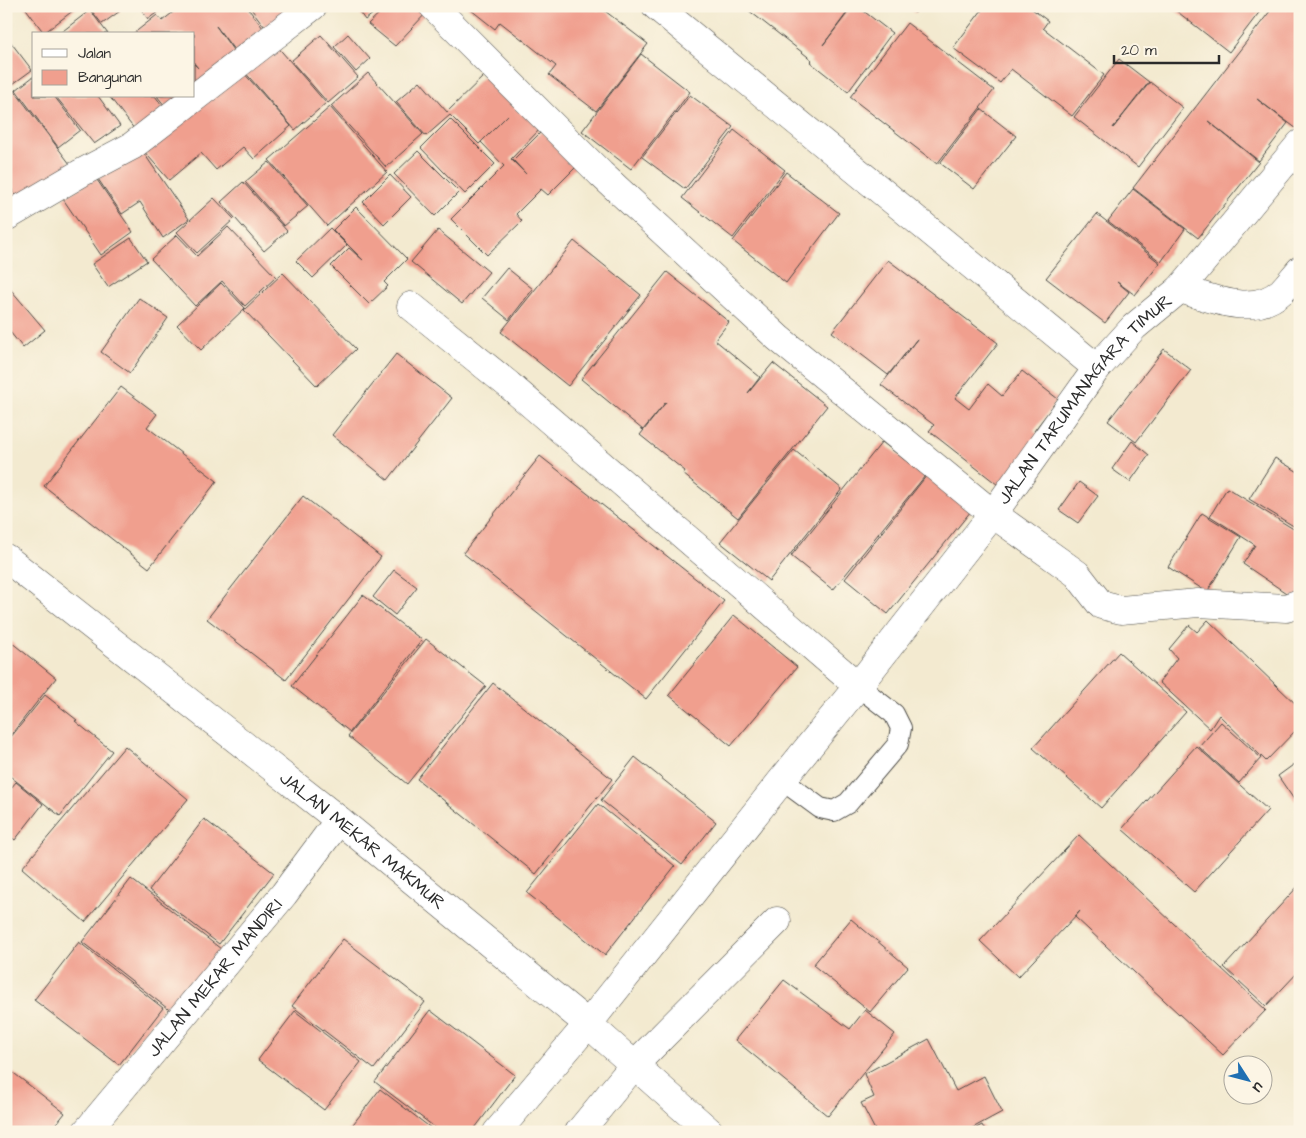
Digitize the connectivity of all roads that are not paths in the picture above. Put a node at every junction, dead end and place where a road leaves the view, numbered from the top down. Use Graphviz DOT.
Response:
graph roads {
  1 [pos="314,6"];
  2 [pos="434,6"];
  3 [pos="656,6"];
  4 [pos="194,98"];
  5 [pos="195,98"];
  6 [pos="1300,144"];
  7 [pos="6,217"];
  8 [pos="1300,270"];
  9 [pos="1180,289"];
  10 [pos="411,306"];
  11 [pos="1097,368"];
  12 [pos="993,514"];
  13 [pos="6,558"];
  14 [pos="1300,603"];
  15 [pos="858,686"];
  16 [pos="782,780"];
  17 [pos="339,820"];
  18 [pos="777,921"];
  19 [pos="588,1024"];
  20 [pos="634,1065"];
  21 [pos="86,1132"];
  22 [pos="497,1132"];
  23 [pos="579,1132"];
  24 [pos="710,1132"];
  1 -- 5 [label="street"];
  2 -- 12 [label="street"];
  3 -- 11 [label="street"];
  4 -- 7 [label="street"];
  6 -- 9 [label="street, JALAN TARUMANAGARA TIMUR"];
  8 -- 9 [label="street, JALAN TARUMANAGARA TIMUR"];
  9 -- 11 [label="street, JALAN TARUMANAGARA TIMUR"];
  10 -- 15 [label="street"];
  11 -- 12 [label="street, JALAN TARUMANAGARA TIMUR"];
  12 -- 14 [label="street"];
  12 -- 15 [label="street, JALAN TARUMANAGARA TIMUR"];
  13 -- 17 [label="street, JALAN MEKAR MAKMUR"];
  15 -- 16 [label="street, JALAN TARUMANAGARA TIMUR"];
  15 -- 16 [label="lane"];
  16 -- 19 [label="street, JALAN TARUMANAGARA TIMUR"];
  17 -- 19 [label="street, JALAN MEKAR MAKMUR"];
  17 -- 21 [label="street, JALAN MEKAR MANDIRI"];
  18 -- 20 [label="street"];
  19 -- 20 [label="street, JALAN MEKAR MAKMUR"];
  19 -- 22 [label="street, JALAN TARUMANAGARA TIMUR"];
  20 -- 23 [label="street"];
  20 -- 24 [label="street, JALAN MEKAR MAKMUR"];
}
